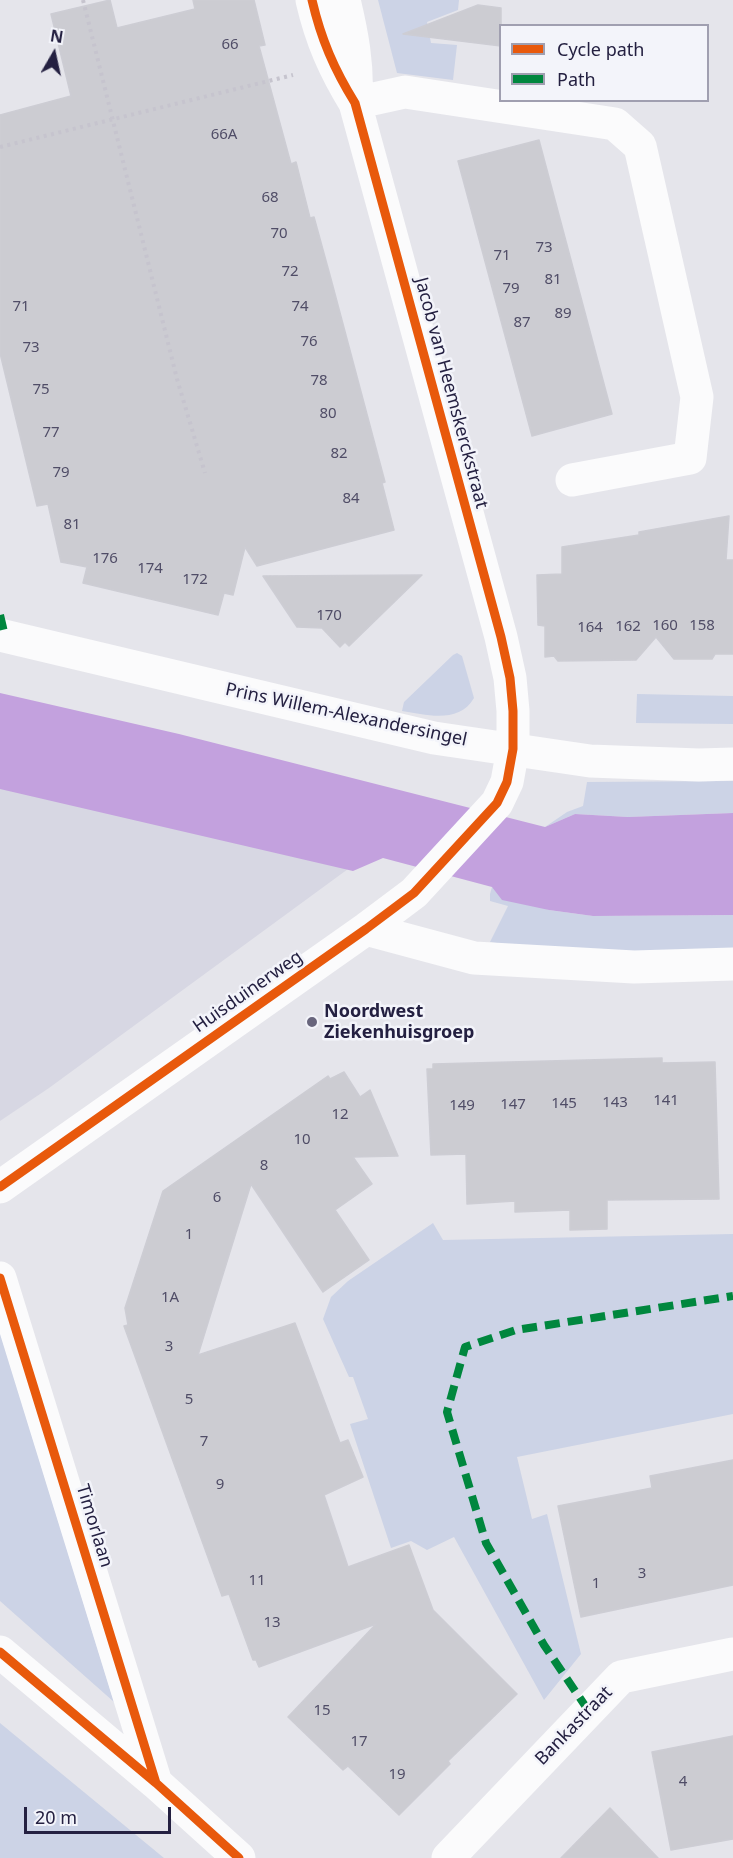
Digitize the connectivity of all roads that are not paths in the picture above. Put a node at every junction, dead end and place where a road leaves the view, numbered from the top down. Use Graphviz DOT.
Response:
graph roads {
  1 [pos="312,0"];
  2 [pos="344,0"];
  3 [pos="355,103"];
  4 [pos="572,480"];
  5 [pos="2,628"];
  6 [pos="513,749"];
  7 [pos="733,764"];
  8 [pos="497,803"];
  9 [pos="366,929"];
  10 [pos="733,964"];
  11 [pos="0,1187"];
  12 [pos="0,1278"];
  13 [pos="0,1652"];
  14 [pos="733,1654"];
  15 [pos="156,1783"];
  16 [pos="239,1858"];
  17 [pos="448,1858"];
  1 -- 3 [label="street, Jacob van Heemskerckstraat"];
  2 -- 3 [label="street, Jacob van Heemskerckstraat"];
  3 -- 4 [label="street"];
  3 -- 6 [label="street, Jacob van Heemskerckstraat"];
  5 -- 6 [label="street, Prins Willem-Alexandersingel"];
  6 -- 7 [label="street, Prins Willem-Alexandersingel"];
  6 -- 8 [label="street, Jacob van Heemskerckstraat"];
  8 -- 9 [label="street, Huisduinerweg"];
  9 -- 10 [label="street"];
  9 -- 11 [label="street, Huisduinerweg"];
  12 -- 15 [label="street, Timorlaan"];
  13 -- 15 [label="street"];
  14 -- 17 [label="street, Bankastraat"];
  15 -- 16 [label="street"];
}
